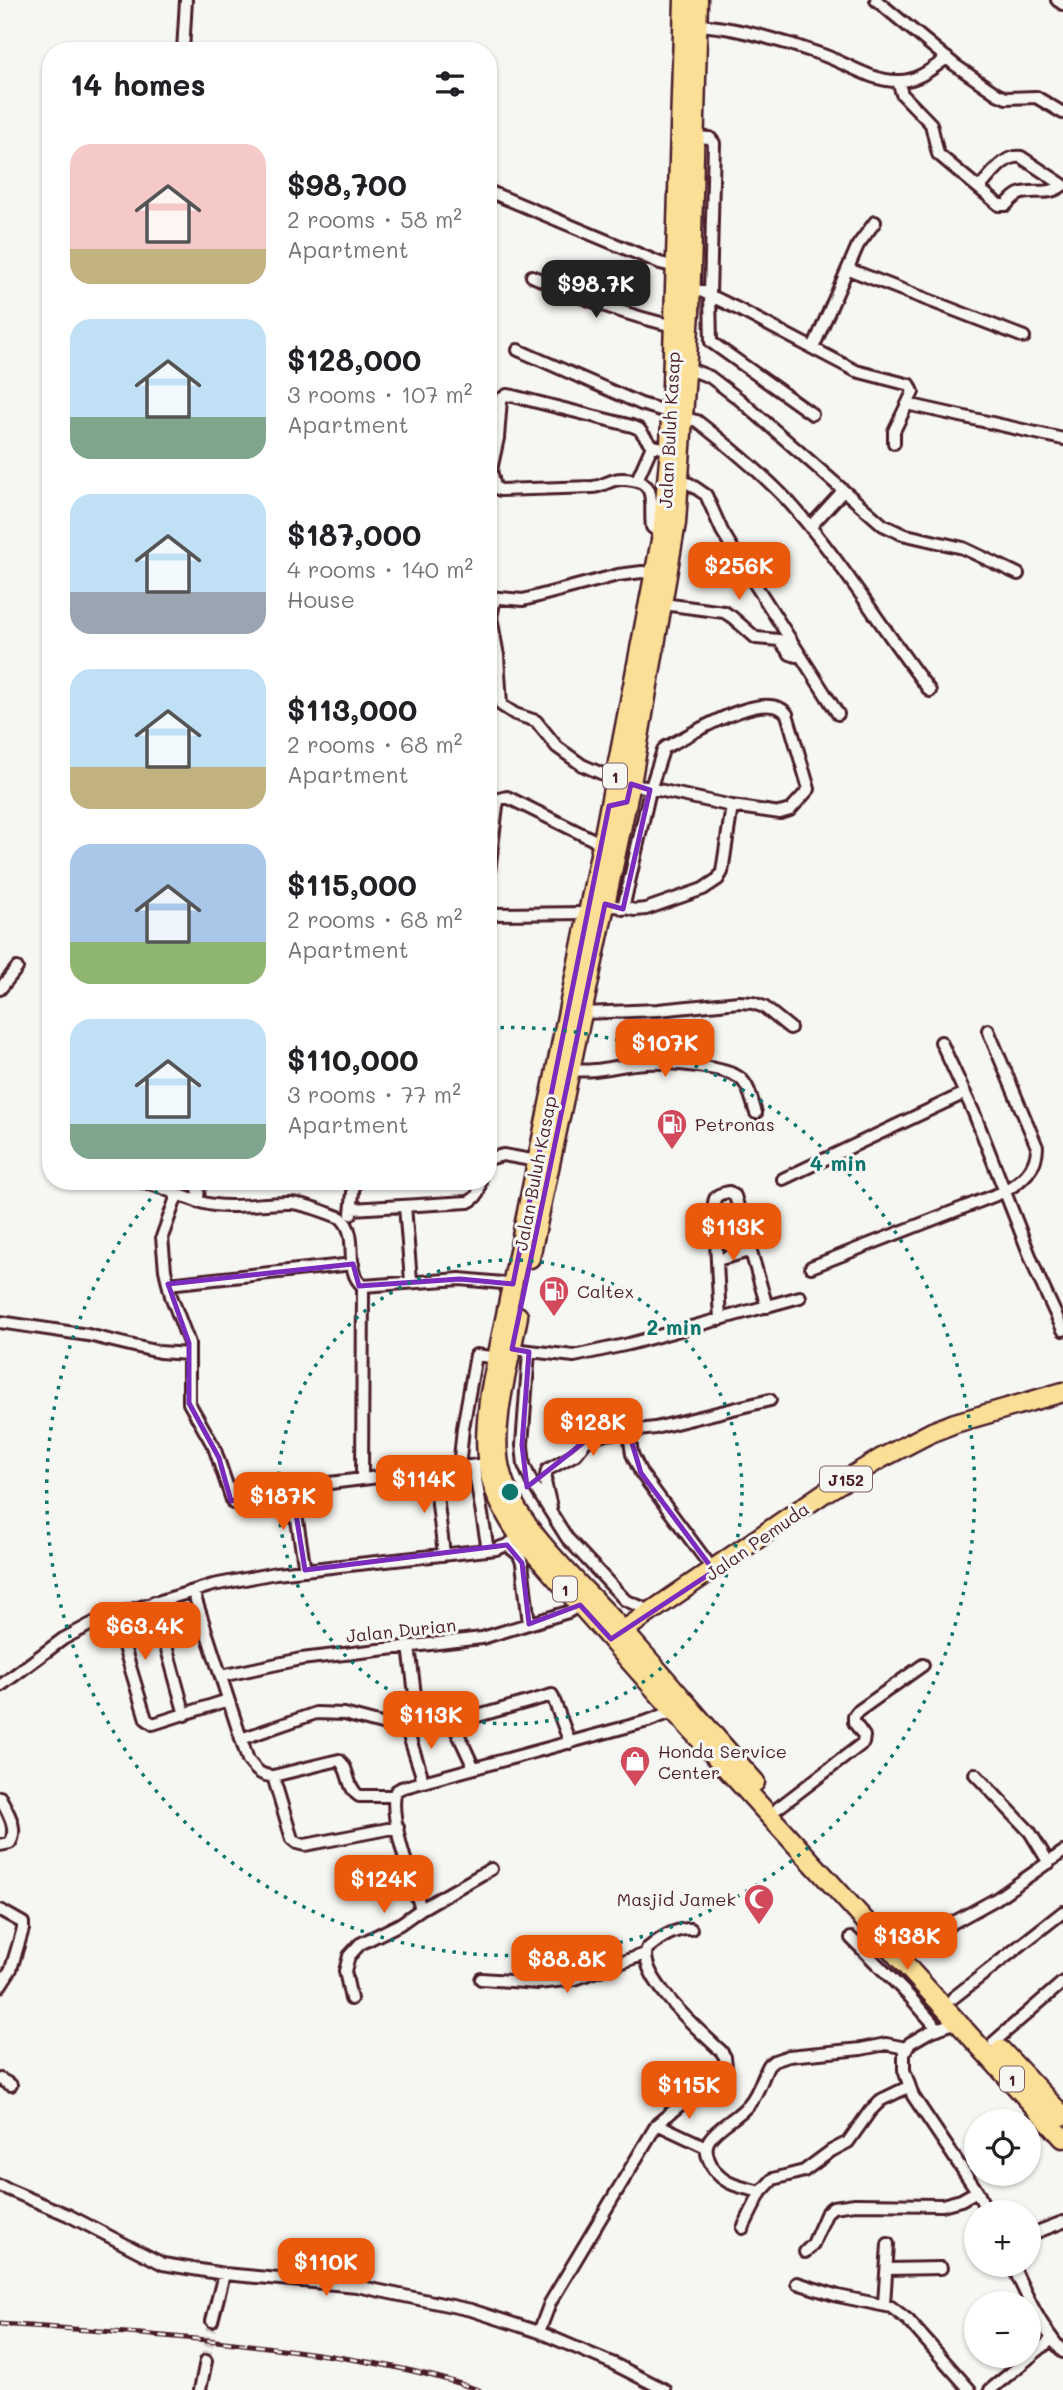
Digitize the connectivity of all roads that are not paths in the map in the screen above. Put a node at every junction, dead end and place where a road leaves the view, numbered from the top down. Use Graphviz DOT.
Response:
graph roads {
  1 [pos="186,0"];
  2 [pos="684,0"];
  3 [pos="698,0"];
  4 [pos="876,0"];
  5 [pos="1056,0"];
  6 [pos="1063,4"];
  7 [pos="698,25"];
  8 [pos="184,42"];
  9 [pos="947,58"];
  10 [pos="898,82"];
  11 [pos="1063,113"];
  12 [pos="693,137"];
  13 [pos="1063,185"];
  14 [pos="979,188"];
  15 [pos="497,195"];
  16 [pos="875,222"];
  17 [pos="676,267"];
  18 [pos="848,269"];
  19 [pos="532,276"];
  20 [pos="690,290"];
  21 [pos="710,295"];
  22 [pos="674,326"];
  23 [pos="1024,337"];
  24 [pos="813,348"];
  25 [pos="517,351"];
  26 [pos="687,368"];
  27 [pos="907,404"];
  28 [pos="811,414"];
  29 [pos="678,415"];
  30 [pos="1063,439"];
  31 [pos="497,443"];
  32 [pos="894,443"];
  33 [pos="652,446"];
  34 [pos="670,449"];
  35 [pos="637,480"];
  36 [pos="681,481"];
  37 [pos="497,487"];
  38 [pos="843,492"];
  39 [pos="810,527"];
  40 [pos="662,535"];
  41 [pos="656,574"];
  42 [pos="1018,574"];
  43 [pos="497,598"];
  44 [pos="663,604"];
  45 [pos="497,650"];
  46 [pos="799,655"];
  47 [pos="930,691"];
  48 [pos="838,714"];
  49 [pos="624,776"];
  50 [pos="650,790"];
  51 [pos="497,806"];
  52 [pos="732,806"];
  53 [pos="617,808"];
  54 [pos="602,844"];
  55 [pos="614,906"];
  56 [pos="586,913"];
  57 [pos="497,914"];
  58 [pos="17,968"];
  59 [pos="0,989"];
  60 [pos="584,1013"];
  61 [pos="790,1028"];
  62 [pos="988,1030"];
  63 [pos="942,1042"];
  64 [pos="571,1070"];
  65 [pos="965,1093"];
  66 [pos="756,1113"];
  67 [pos="497,1157"];
  68 [pos="537,1161"];
  69 [pos="783,1180"];
  70 [pos="164,1190"];
  71 [pos="199,1190"];
  72 [pos="353,1190"];
  73 [pos="479,1190"];
  74 [pos="1006,1191"];
  75 [pos="177,1195"];
  76 [pos="198,1202"];
  77 [pos="405,1206"];
  78 [pos="352,1209"];
  79 [pos="346,1222"];
  80 [pos="750,1251"];
  81 [pos="717,1260"];
  82 [pos="353,1264"];
  83 [pos="811,1267"];
  84 [pos="411,1281"];
  85 [pos="168,1284"];
  86 [pos="513,1284"];
  87 [pos="363,1286"];
  88 [pos="800,1297"];
  89 [pos="766,1307"];
  90 [pos="720,1320"];
  91 [pos="0,1322"];
  92 [pos="1063,1330"];
  93 [pos="513,1353"];
  94 [pos="189,1354"];
  95 [pos="1063,1392"];
  96 [pos="770,1399"];
  97 [pos="629,1433"];
  98 [pos="480,1466"];
  99 [pos="459,1468"];
  100 [pos="434,1471"];
  101 [pos="362,1479"];
  102 [pos="292,1489"];
  103 [pos="554,1517"];
  104 [pos="520,1537"];
  105 [pos="488,1550"];
  106 [pos="444,1554"];
  107 [pos="305,1570"];
  108 [pos="714,1571"];
  109 [pos="193,1591"];
  110 [pos="153,1602"];
  111 [pos="580,1605"];
  112 [pos="653,1612"];
  113 [pos="114,1614"];
  114 [pos="529,1624"];
  115 [pos="617,1635"];
  116 [pos="409,1646"];
  117 [pos="923,1665"];
  118 [pos="221,1676"];
  119 [pos="0,1686"];
  120 [pos="229,1700"];
  121 [pos="674,1711"];
  122 [pos="185,1715"];
  123 [pos="453,1723"];
  124 [pos="406,1727"];
  125 [pos="419,1727"];
  126 [pos="241,1739"];
  127 [pos="570,1743"];
  128 [pos="474,1768"];
  129 [pos="975,1774"];
  130 [pos="273,1776"];
  131 [pos="422,1782"];
  132 [pos="394,1796"];
  133 [pos="0,1797"];
  134 [pos="778,1808"];
  135 [pos="398,1827"];
  136 [pos="0,1845"];
  137 [pos="1063,1852"];
  138 [pos="1049,1863"];
  139 [pos="491,1869"];
  140 [pos="421,1909"];
  141 [pos="0,1910"];
  142 [pos="1063,1912"];
  143 [pos="691,1929"];
  144 [pos="850,1938"];
  145 [pos="907,1948"];
  146 [pos="645,1954"];
  147 [pos="481,1979"];
  148 [pos="1063,1982"];
  149 [pos="0,1986"];
  150 [pos="953,1997"];
  151 [pos="351,1999"];
  152 [pos="959,2021"];
  153 [pos="938,2029"];
  154 [pos="994,2042"];
  155 [pos="906,2048"];
  156 [pos="0,2079"];
  157 [pos="10,2085"];
  158 [pos="908,2087"];
  159 [pos="1063,2116"];
  160 [pos="657,2124"];
  161 [pos="1063,2138"];
  162 [pos="706,2147"];
  163 [pos="0,2186"];
  164 [pos="977,2191"];
  165 [pos="761,2192"];
  166 [pos="981,2200"];
  167 [pos="1063,2222"];
  168 [pos="743,2228"];
  169 [pos="1041,2230"];
  170 [pos="888,2244"];
  171 [pos="805,2252"];
  172 [pos="941,2268"];
  173 [pos="887,2269"];
  174 [pos="225,2274"];
  175 [pos="1018,2277"];
  176 [pos="797,2283"];
  177 [pos="884,2304"];
  178 [pos="212,2321"];
  179 [pos="539,2332"];
  180 [pos="1052,2339"];
  181 [pos="1063,2352"];
  182 [pos="206,2361"];
  183 [pos="200,2390"];
  184 [pos="665,2390"];
  185 [pos="970,2390"];
  186 [pos="990,2390"];
  1 -- 8 [label="street"];
  2 -- 17 [label="main road, Jalan Buluh Kasap / 1"];
  3 -- 7 [label="main road, Jalan Buluh Kasap / 1"];
  4 -- 9 [label="street"];
  5 -- 6 [label="street"];
  7 -- 10 [label="street"];
  7 -- 12 [label="main road, Jalan Buluh Kasap / 1"];
  9 -- 10 [label="street"];
  9 -- 11 [label="street"];
  10 -- 14 [label="street"];
  12 -- 20 [label="main road, Jalan Buluh Kasap / 1"];
  12 -- 21 [label="street"];
  13 -- 14 [label="street"];
  13 -- 14 [label="street"];
  15 -- 17 [label="street"];
  16 -- 18 [label="street"];
  17 -- 22 [label="main road, Jalan Buluh Kasap / 1"];
  18 -- 23 [label="street"];
  18 -- 24 [label="street"];
  19 -- 22 [label="street"];
  20 -- 21 [label="street"];
  20 -- 26 [label="main road, Jalan Buluh Kasap / 1"];
  21 -- 24 [label="street"];
  21 -- 28 [label="street"];
  22 -- 29 [label="main road, Jalan Buluh Kasap / 1"];
  24 -- 27 [label="street"];
  25 -- 29 [label="street"];
  26 -- 29 [label="main road, Jalan Buluh Kasap / 1"];
  26 -- 38 [label="street"];
  27 -- 30 [label="street"];
  27 -- 32 [label="street"];
  29 -- 34 [label="main road, Jalan Buluh Kasap / 1"];
  29 -- 36 [label="main road, Jalan Buluh Kasap / 1"];
  29 -- 39 [label="street"];
  31 -- 33 [label="street"];
  33 -- 34 [label="street"];
  33 -- 35 [label="street"];
  34 -- 40 [label="main road, Jalan Buluh Kasap / 1"];
  35 -- 37 [label="street"];
  35 -- 40 [label="street"];
  36 -- 44 [label="main road, Jalan Buluh Kasap / 1"];
  36 -- 46 [label="street"];
  38 -- 39 [label="street"];
  38 -- 42 [label="street"];
  39 -- 47 [label="street"];
  40 -- 41 [label="main road, Jalan Buluh Kasap / 1"];
  41 -- 43 [label="street"];
  41 -- 49 [label="main road, Jalan Buluh Kasap / 1"];
  44 -- 46 [label="street"];
  44 -- 49 [label="main road, Jalan Buluh Kasap / 1"];
  45 -- 49 [label="street"];
  46 -- 48 [label="street"];
  49 -- 50 [label="street"];
  49 -- 53 [label="main road, Jalan Buluh Kasap / 1"];
  50 -- 52 [label="street"];
  50 -- 52 [label="street"];
  50 -- 55 [label="street"];
  51 -- 54 [label="street"];
  52 -- 55 [label="street"];
  53 -- 54 [label="main road, Jalan Buluh Kasap / 1"];
  53 -- 55 [label="main road, Jalan Buluh Kasap / 1"];
  54 -- 56 [label="main road, Jalan Buluh Kasap / 1"];
  55 -- 60 [label="main road, Jalan Buluh Kasap / 1"];
  56 -- 57 [label="street"];
  56 -- 68 [label="main road, Jalan Buluh Kasap / 1"];
  58 -- 59 [label="street"];
  60 -- 61 [label="street"];
  60 -- 64 [label="main road, Jalan Buluh Kasap / 1"];
  62 -- 74 [label="street"];
  63 -- 65 [label="street"];
  64 -- 66 [label="street"];
  64 -- 93 [label="main road, Jalan Buluh Kasap / 1"];
  65 -- 69 [label="street"];
  65 -- 74 [label="street"];
  67 -- 68 [label="street"];
  68 -- 86 [label="main road, Jalan Buluh Kasap / 1"];
  70 -- 75 [label="street"];
  71 -- 76 [label="street"];
  72 -- 78 [label="street"];
  73 -- 77 [label="street"];
  74 -- 83 [label="street"];
  74 -- 92 [label="street"];
  75 -- 76 [label="street"];
  75 -- 85 [label="street"];
  76 -- 79 [label="street"];
  77 -- 78 [label="street"];
  77 -- 84 [label="street"];
  78 -- 79 [label="street"];
  79 -- 82 [label="street"];
  80 -- 81 [label="street"];
  80 -- 81 [label="street"];
  80 -- 89 [label="street"];
  81 -- 90 [label="street"];
  82 -- 85 [label="street"];
  82 -- 87 [label="street"];
  84 -- 86 [label="street"];
  84 -- 87 [label="street"];
  85 -- 94 [label="street"];
  86 -- 93 [label="main road, Jalan Buluh Kasap / 1"];
  87 -- 101 [label="street"];
  88 -- 89 [label="street"];
  89 -- 90 [label="street"];
  90 -- 93 [label="street"];
  91 -- 94 [label="street"];
  93 -- 98 [label="main road, Jalan Buluh Kasap / 1"];
  93 -- 99 [label="street"];
  93 -- 103 [label="street"];
  93 -- 104 [label="main road, Jalan Buluh Kasap / 1"];
  94 -- 102 [label="street"];
  95 -- 108 [label="main road, Jalan Pemuda / J152"];
  96 -- 97 [label="street"];
  97 -- 103 [label="street"];
  97 -- 108 [label="street"];
  98 -- 99 [label="street"];
  98 -- 104 [label="main road, Jalan Buluh Kasap / 1"];
  98 -- 105 [label="street"];
  99 -- 100 [label="street"];
  100 -- 101 [label="street"];
  100 -- 106 [label="street"];
  101 -- 102 [label="street"];
  102 -- 107 [label="street"];
  103 -- 112 [label="street"];
  104 -- 105 [label="street"];
  104 -- 111 [label="main road, Jalan Buluh Kasap / 1"];
  104 -- 114 [label="street"];
  104 -- 115 [label="main road, Jalan Buluh Kasap / 1"];
  105 -- 106 [label="street"];
  106 -- 107 [label="street"];
  107 -- 109 [label="street"];
  108 -- 112 [label="main road, Jalan Pemuda / J152"];
  109 -- 110 [label="street"];
  109 -- 118 [label="street"];
  110 -- 113 [label="street"];
  110 -- 122 [label="street"];
  111 -- 114 [label="street, Jalan Durian"];
  111 -- 115 [label="main road, Jalan Buluh Kasap / 1"];
  112 -- 115 [label="main road, Jalan Pemuda / J152"];
  113 -- 119 [label="street"];
  113 -- 122 [label="street"];
  114 -- 116 [label="street, Jalan Durian"];
  115 -- 121 [label="main road, Jalan Buluh Kasap / 1"];
  115 -- 134 [label="main road, Jalan Buluh Kasap / 1"];
  116 -- 118 [label="street, Jalan Durian"];
  116 -- 125 [label="street"];
  117 -- 134 [label="street"];
  118 -- 120 [label="street"];
  120 -- 122 [label="street"];
  120 -- 126 [label="street"];
  121 -- 127 [label="street"];
  121 -- 152 [label="main road, Jalan Buluh Kasap / 1"];
  123 -- 125 [label="street"];
  123 -- 127 [label="street"];
  123 -- 128 [label="street"];
  124 -- 125 [label="street"];
  124 -- 126 [label="street"];
  124 -- 131 [label="street"];
  126 -- 130 [label="street"];
  127 -- 128 [label="street"];
  128 -- 131 [label="street"];
  129 -- 138 [label="street"];
  130 -- 132 [label="street"];
  130 -- 135 [label="street"];
  131 -- 132 [label="street"];
  132 -- 135 [label="street"];
  133 -- 136 [label="street"];
  134 -- 145 [label="main road, Jalan Buluh Kasap / 1"];
  135 -- 140 [label="street"];
  137 -- 138 [label="street"];
  138 -- 145 [label="street"];
  139 -- 140 [label="street"];
  140 -- 151 [label="street"];
  141 -- 149 [label="street"];
  142 -- 150 [label="street"];
  143 -- 146 [label="street"];
  144 -- 153 [label="street"];
  145 -- 150 [label="main road, Jalan Buluh Kasap / 1"];
  146 -- 147 [label="street"];
  146 -- 160 [label="street"];
  148 -- 154 [label="street"];
  150 -- 154 [label="main road, Jalan Buluh Kasap / 1"];
  152 -- 153 [label="street"];
  152 -- 161 [label="main road, Jalan Buluh Kasap / 1"];
  153 -- 155 [label="street"];
  154 -- 159 [label="main road, Jalan Buluh Kasap / 1"];
  155 -- 158 [label="street"];
  155 -- 162 [label="street"];
  156 -- 157 [label="street"];
  158 -- 164 [label="street"];
  158 -- 165 [label="street"];
  160 -- 162 [label="street"];
  160 -- 179 [label="street"];
  162 -- 165 [label="street"];
  163 -- 174 [label="street"];
  164 -- 166 [label="street"];
  164 -- 171 [label="street"];
  165 -- 168 [label="street"];
  167 -- 169 [label="street"];
  170 -- 173 [label="street"];
  172 -- 173 [label="street"];
  173 -- 177 [label="street"];
  174 -- 178 [label="street"];
  174 -- 179 [label="street"];
  175 -- 180 [label="street"];
  176 -- 177 [label="street"];
  177 -- 185 [label="street"];
  179 -- 184 [label="street"];
  180 -- 181 [label="street"];
  180 -- 186 [label="street"];
  182 -- 183 [label="street"];
}
